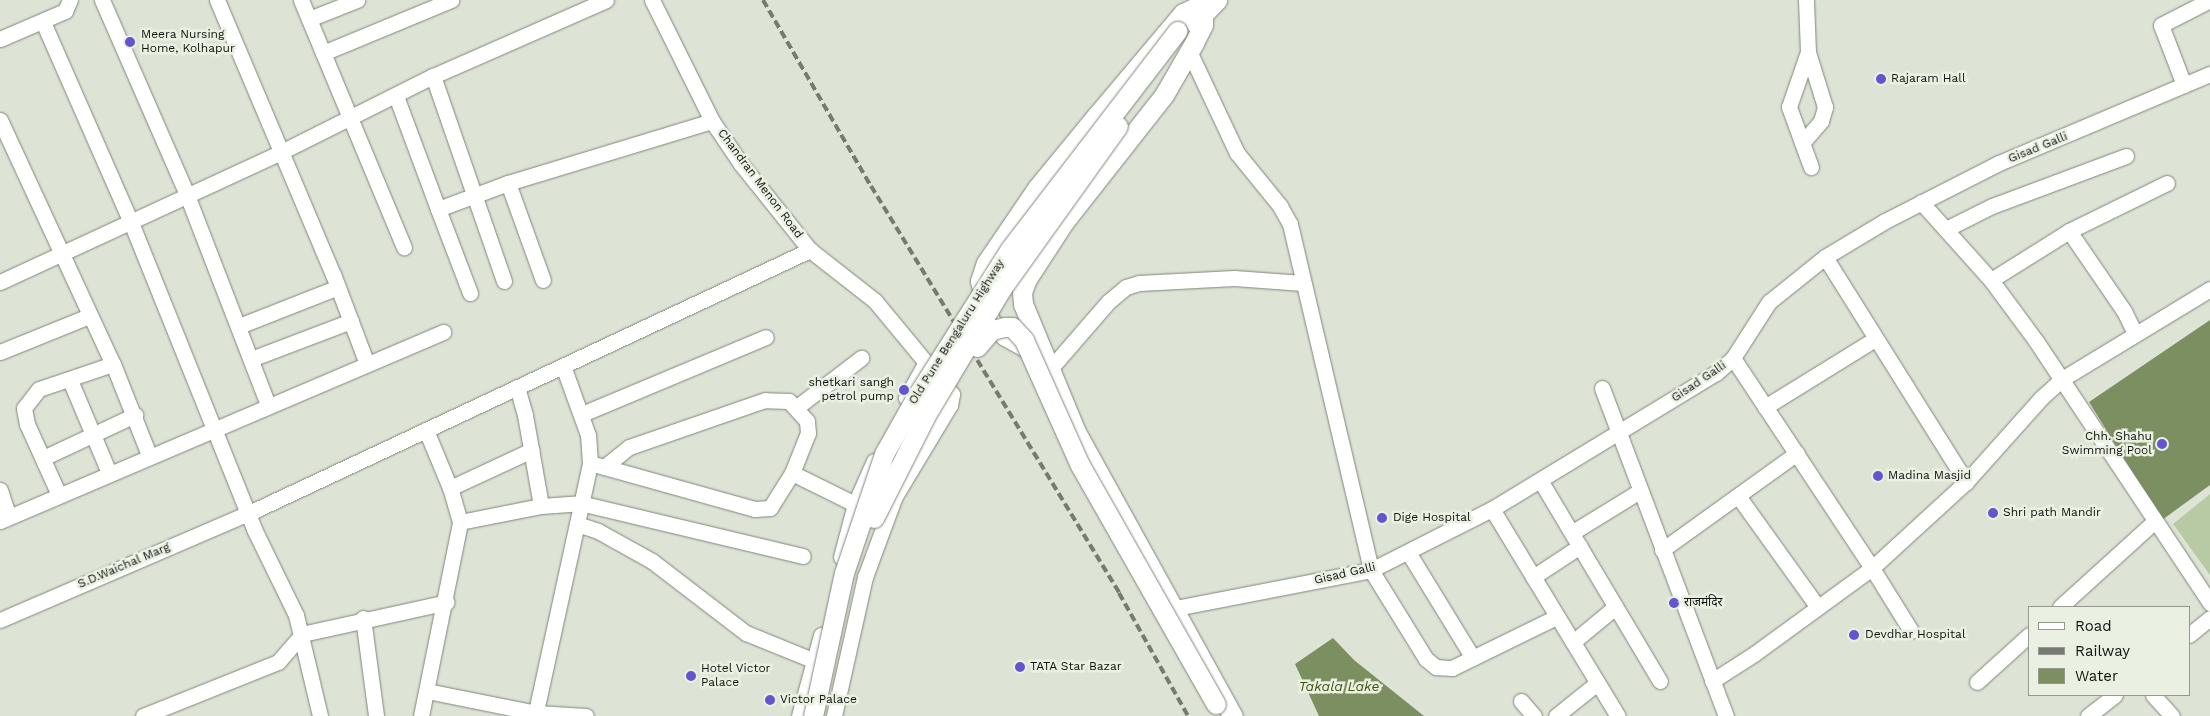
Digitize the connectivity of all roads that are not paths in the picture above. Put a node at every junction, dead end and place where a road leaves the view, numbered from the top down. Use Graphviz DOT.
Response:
graph roads {
  1 [pos="102,0"];
  2 [pos="301,0"];
  3 [pos="357,0"];
  4 [pos="451,0"];
  5 [pos="606,0"];
  6 [pos="652,0"];
  7 [pos="1806,0"];
  8 [pos="2210,0"];
  9 [pos="72,1"];
  10 [pos="223,2"];
  11 [pos="1206,4"];
  12 [pos="309,19"];
  13 [pos="43,22"];
  14 [pos="0,39"];
  15 [pos="1183,40"];
  16 [pos="1808,52"];
  17 [pos="323,53"];
  18 [pos="2210,74"];
  19 [pos="433,76"];
  20 [pos="2184,85"];
  21 [pos="396,96"];
  22 [pos="351,119"];
  23 [pos="0,120"];
  24 [pos="712,121"];
  25 [pos="1802,143"];
  26 [pos="5,144"];
  27 [pos="281,152"];
  28 [pos="2126,156"];
  29 [pos="1811,168"];
  30 [pos="2167,182"];
  31 [pos="508,183"];
  32 [pos="187,195"];
  33 [pos="475,195"];
  34 [pos="1921,202"];
  35 [pos="438,209"];
  36 [pos="130,220"];
  37 [pos="1946,229"];
  38 [pos="2068,231"];
  39 [pos="404,247"];
  40 [pos="810,250"];
  41 [pos="61,251"];
  42 [pos="1825,257"];
  43 [pos="504,280"];
  44 [pos="543,280"];
  45 [pos="1991,280"];
  46 [pos="0,282"];
  47 [pos="1303,283"];
  48 [pos="338,286"];
  49 [pos="2210,289"];
  50 [pos="470,293"];
  51 [pos="89,316"];
  52 [pos="351,321"];
  53 [pos="238,326"];
  54 [pos="443,332"];
  55 [pos="2135,334"];
  56 [pos="766,337"];
  57 [pos="1875,339"];
  58 [pos="0,352"];
  59 [pos="861,358"];
  60 [pos="1733,358"];
  61 [pos="251,359"];
  62 [pos="926,362"];
  63 [pos="1047,362"];
  64 [pos="113,364"];
  65 [pos="367,364"];
  66 [pos="563,366"];
  67 [pos="948,377"];
  68 [pos="2062,379"];
  69 [pos="70,380"];
  70 [pos="517,387"];
  71 [pos="1602,388"];
  72 [pos="268,405"];
  73 [pos="1765,406"];
  74 [pos="797,407"];
  75 [pos="582,414"];
  76 [pos="135,415"];
  77 [pos="216,428"];
  78 [pos="426,430"];
  79 [pos="1618,432"];
  80 [pos="93,436"];
  81 [pos="532,450"];
  82 [pos="1797,454"];
  83 [pos="149,455"];
  84 [pos="42,458"];
  85 [pos="597,465"];
  86 [pos="109,473"];
  87 [pos="792,473"];
  88 [pos="1540,480"];
  89 [pos="1966,482"];
  90 [pos="450,488"];
  91 [pos="0,490"];
  92 [pos="1640,491"];
  93 [pos="59,495"];
  94 [pos="1738,496"];
  95 [pos="580,503"];
  96 [pos="855,504"];
  97 [pos="541,506"];
  98 [pos="1492,509"];
  99 [pos="249,512"];
  100 [pos="5,519"];
  101 [pos="2155,521"];
  102 [pos="460,522"];
  103 [pos="577,524"];
  104 [pos="1572,532"];
  105 [pos="1580,546"];
  106 [pos="1662,550"];
  107 [pos="1408,552"];
  108 [pos="803,556"];
  109 [pos="1872,568"];
  110 [pos="1371,570"];
  111 [pos="1533,577"];
  112 [pos="446,602"];
  113 [pos="2210,603"];
  114 [pos="1818,606"];
  115 [pos="2061,606"];
  116 [pos="1176,608"];
  117 [pos="1614,608"];
  118 [pos="1556,617"];
  119 [pos="363,618"];
  120 [pos="2210,618"];
  121 [pos="0,620"];
  122 [pos="1911,631"];
  123 [pos="302,634"];
  124 [pos="2190,634"];
  125 [pos="2028,636"];
  126 [pos="1573,642"];
  127 [pos="1472,658"];
  128 [pos="815,661"];
  129 [pos="1660,681"];
  130 [pos="1712,681"];
  131 [pos="1977,682"];
  132 [pos="1597,683"];
  133 [pos="427,690"];
  134 [pos="2114,696"];
  135 [pos="2154,696"];
  136 [pos="1521,700"];
  137 [pos="1219,710"];
  138 [pos="535,715"];
  139 [pos="143,716"];
  140 [pos="320,716"];
  141 [pos="376,716"];
  142 [pos="421,716"];
  143 [pos="586,716"];
  144 [pos="799,716"];
  145 [pos="813,716"];
  146 [pos="826,716"];
  147 [pos="834,716"];
  148 [pos="1233,716"];
  149 [pos="1534,716"];
  150 [pos="1556,716"];
  151 [pos="1618,716"];
  152 [pos="1726,716"];
  153 [pos="2088,716"];
  154 [pos="2172,716"];
  1 -- 32 [label="street"];
  2 -- 12 [label="street"];
  3 -- 12 [label="street"];
  4 -- 17 [label="street"];
  5 -- 19 [label="street"];
  6 -- 24 [label="street, Chandran Menon Road"];
  7 -- 16 [label="street"];
  8 -- 20 [label="street"];
  9 -- 13 [label="street"];
  10 -- 27 [label="street"];
  11 -- 15 [label="main road, Old Pune Bengaluru Highway"];
  11 -- 63 [label="main road"];
  12 -- 17 [label="street"];
  13 -- 14 [label="street"];
  13 -- 36 [label="street"];
  15 -- 47 [label="street"];
  15 -- 63 [label="main road"];
  15 -- 67 [label="main road, Old Pune Bengaluru Highway, bridge"];
  15 -- 145 [label="main road, Old Pune Bengaluru Highway, bridge"];
  16 -- 25 [label="street"];
  16 -- 25 [label="street"];
  17 -- 22 [label="street"];
  18 -- 20 [label="street, Gisad Galli"];
  19 -- 21 [label="street"];
  19 -- 33 [label="street"];
  20 -- 34 [label="street, Gisad Galli"];
  21 -- 22 [label="street"];
  21 -- 35 [label="street"];
  22 -- 27 [label="street"];
  22 -- 39 [label="street"];
  23 -- 26 [label="street"];
  24 -- 31 [label="street"];
  24 -- 40 [label="street, Chandran Menon Road"];
  25 -- 29 [label="street"];
  26 -- 41 [label="street"];
  27 -- 32 [label="street"];
  27 -- 48 [label="street"];
  28 -- 37 [label="street"];
  30 -- 38 [label="street"];
  31 -- 33 [label="street"];
  31 -- 44 [label="street"];
  32 -- 36 [label="street"];
  32 -- 53 [label="street"];
  33 -- 35 [label="street"];
  33 -- 43 [label="street"];
  34 -- 37 [label="street"];
  34 -- 42 [label="street, Gisad Galli"];
  35 -- 50 [label="street"];
  36 -- 41 [label="street"];
  36 -- 77 [label="street"];
  37 -- 45 [label="street"];
  38 -- 45 [label="street"];
  38 -- 55 [label="street"];
  40 -- 62 [label="street, Chandran Menon Road"];
  40 -- 66 [label="street, S.D.Waichal Marg"];
  41 -- 46 [label="street"];
  41 -- 51 [label="street"];
  42 -- 57 [label="street"];
  42 -- 60 [label="street, Gisad Galli"];
  45 -- 68 [label="street"];
  47 -- 63 [label="street"];
  47 -- 110 [label="street"];
  48 -- 52 [label="street"];
  48 -- 53 [label="street"];
  49 -- 55 [label="street"];
  51 -- 58 [label="street"];
  51 -- 64 [label="street"];
  52 -- 61 [label="street"];
  52 -- 65 [label="street"];
  53 -- 61 [label="street"];
  54 -- 65 [label="street"];
  55 -- 68 [label="street"];
  56 -- 75 [label="street"];
  57 -- 73 [label="street"];
  57 -- 89 [label="street"];
  59 -- 74 [label="street"];
  60 -- 73 [label="street"];
  60 -- 79 [label="street, Gisad Galli"];
  61 -- 72 [label="street"];
  62 -- 96 [label="street"];
  62 -- 147 [label="street, Chandran Menon Road"];
  63 -- 116 [label="main road"];
  64 -- 69 [label="street"];
  64 -- 76 [label="street"];
  65 -- 72 [label="street"];
  66 -- 70 [label="street, S.D.Waichal Marg"];
  66 -- 75 [label="street"];
  67 -- 137 [label="main road, bridge"];
  67 -- 146 [label="main road, Old Pune Bengaluru Highway, bridge"];
  68 -- 89 [label="street"];
  68 -- 101 [label="street"];
  69 -- 80 [label="street"];
  69 -- 84 [label="street"];
  70 -- 78 [label="street, S.D.Waichal Marg"];
  70 -- 81 [label="street"];
  71 -- 79 [label="street"];
  72 -- 77 [label="street"];
  73 -- 82 [label="street"];
  74 -- 85 [label="street"];
  74 -- 87 [label="street"];
  75 -- 85 [label="street"];
  76 -- 80 [label="street"];
  76 -- 83 [label="street"];
  77 -- 83 [label="street"];
  77 -- 99 [label="street"];
  78 -- 90 [label="street"];
  78 -- 99 [label="street, S.D.Waichal Marg"];
  79 -- 88 [label="street, Gisad Galli"];
  79 -- 92 [label="street"];
  80 -- 84 [label="street"];
  80 -- 86 [label="street"];
  81 -- 90 [label="street"];
  81 -- 97 [label="street"];
  82 -- 94 [label="street"];
  82 -- 109 [label="street"];
  83 -- 86 [label="street"];
  84 -- 93 [label="street"];
  85 -- 87 [label="street"];
  85 -- 95 [label="street"];
  86 -- 93 [label="street"];
  87 -- 96 [label="street"];
  88 -- 98 [label="street, Gisad Galli"];
  88 -- 104 [label="street"];
  89 -- 109 [label="street"];
  90 -- 102 [label="street"];
  91 -- 100 [label="street"];
  92 -- 104 [label="street"];
  92 -- 106 [label="street"];
  93 -- 100 [label="street"];
  94 -- 106 [label="street"];
  94 -- 114 [label="street"];
  95 -- 97 [label="street"];
  95 -- 103 [label="street"];
  95 -- 108 [label="street"];
  96 -- 128 [label="street"];
  97 -- 102 [label="street"];
  98 -- 107 [label="street, Gisad Galli"];
  98 -- 111 [label="street"];
  99 -- 121 [label="street, S.D.Waichal Marg"];
  99 -- 123 [label="street"];
  101 -- 113 [label="street"];
  101 -- 115 [label="street"];
  102 -- 112 [label="street"];
  103 -- 128 [label="street"];
  103 -- 138 [label="street"];
  104 -- 105 [label="street"];
  105 -- 111 [label="street"];
  105 -- 117 [label="street"];
  106 -- 130 [label="street"];
  107 -- 110 [label="street, Gisad Galli"];
  107 -- 127 [label="street"];
  109 -- 114 [label="street"];
  109 -- 122 [label="street"];
  110 -- 116 [label="street, Gisad Galli"];
  110 -- 127 [label="street"];
  111 -- 118 [label="street"];
  112 -- 119 [label="street"];
  112 -- 133 [label="street"];
  114 -- 130 [label="street"];
  116 -- 148 [label="main road"];
  117 -- 126 [label="street"];
  117 -- 129 [label="street"];
  118 -- 126 [label="street"];
  118 -- 127 [label="street"];
  119 -- 123 [label="street"];
  119 -- 141 [label="street"];
  120 -- 124 [label="street"];
  123 -- 139 [label="street"];
  123 -- 140 [label="street"];
  125 -- 131 [label="street"];
  126 -- 132 [label="street"];
  128 -- 144 [label="street"];
  130 -- 152 [label="street"];
  132 -- 150 [label="street"];
  132 -- 151 [label="street"];
  133 -- 138 [label="street"];
  133 -- 142 [label="street"];
  134 -- 153 [label="street"];
  135 -- 154 [label="street"];
  136 -- 149 [label="street"];
  138 -- 143 [label="street"];
}
